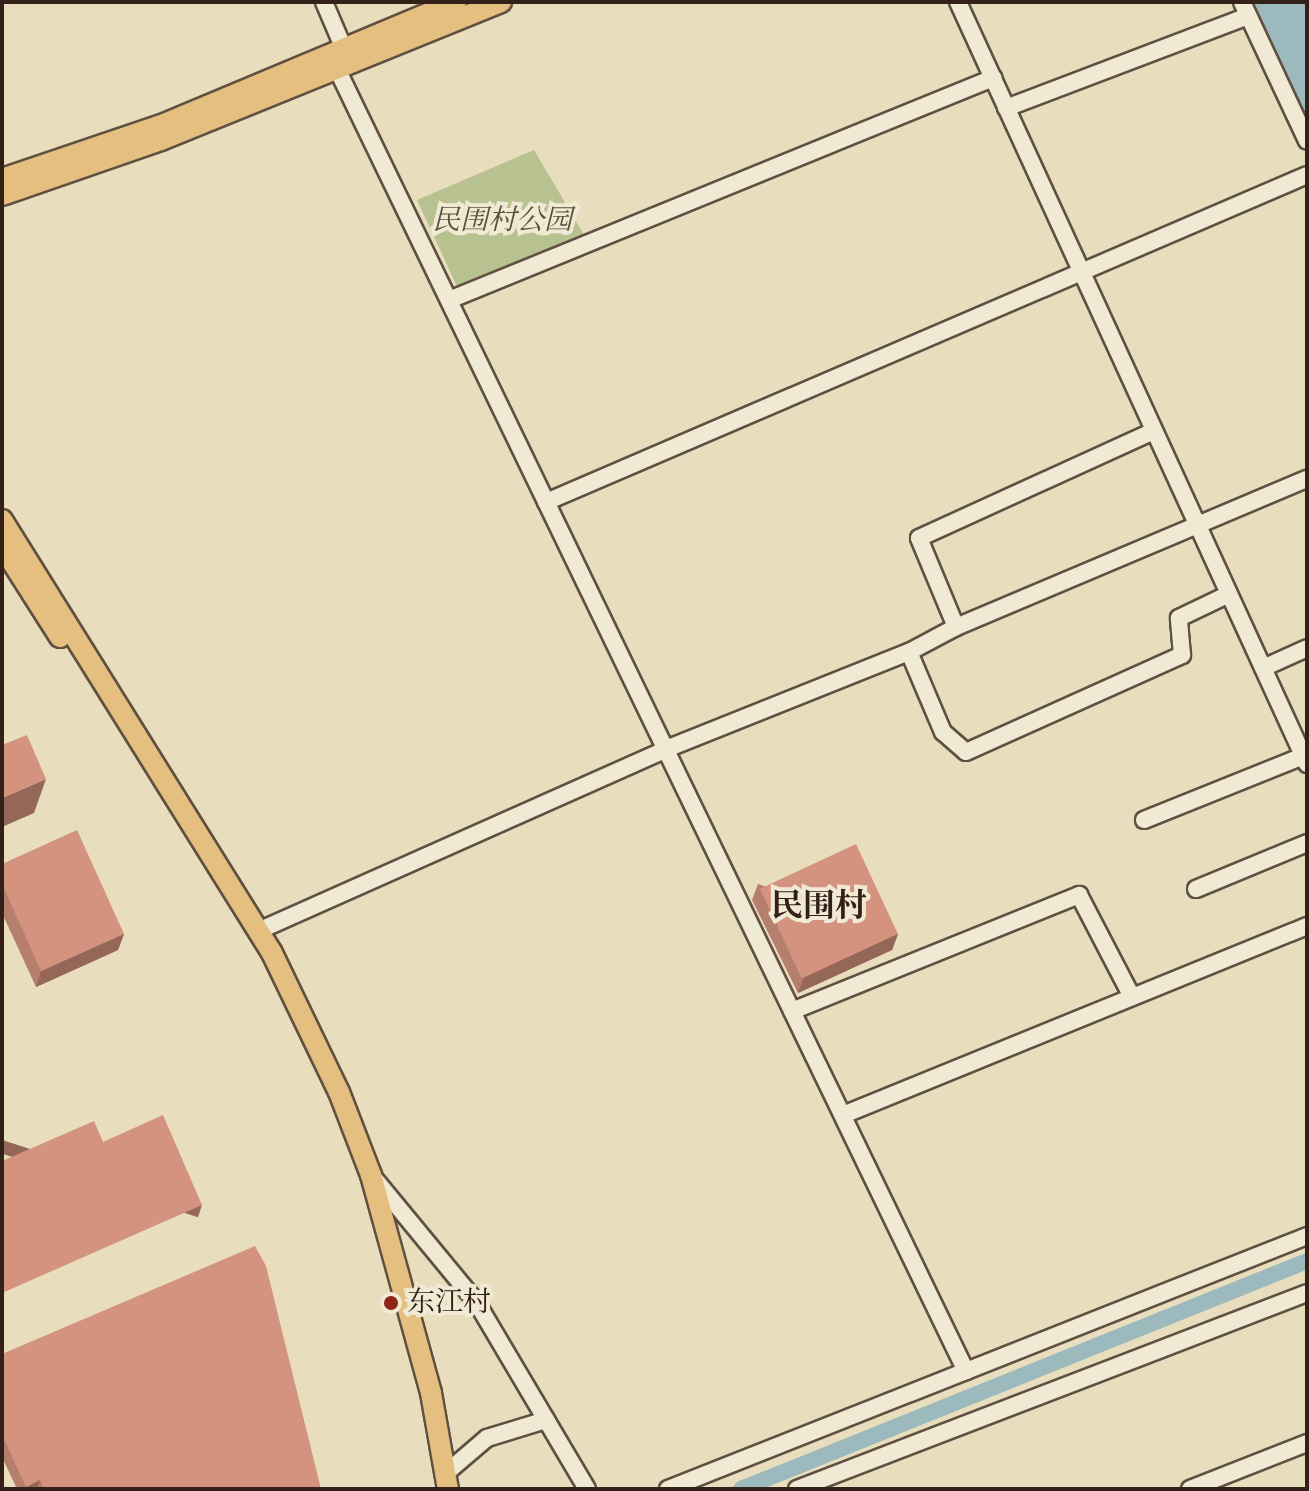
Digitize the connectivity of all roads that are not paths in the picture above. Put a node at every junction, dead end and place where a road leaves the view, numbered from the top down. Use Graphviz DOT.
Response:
graph roads {
  1 [pos="324,2"];
  2 [pos="456,2"];
  3 [pos="501,2"];
  4 [pos="958,2"];
  5 [pos="1245,9"];
  6 [pos="344,49"];
  7 [pos="338,71"];
  8 [pos="993,78"];
  9 [pos="1006,108"];
  10 [pos="1307,141"];
  11 [pos="1307,175"];
  12 [pos="2,179"];
  13 [pos="2,195"];
  14 [pos="1082,272"];
  15 [pos="449,300"];
  16 [pos="1154,431"];
  17 [pos="1307,479"];
  18 [pos="546,502"];
  19 [pos="2,520"];
  20 [pos="1197,525"];
  21 [pos="2,546"];
  22 [pos="1229,594"];
  23 [pos="956,627"];
  24 [pos="1307,648"];
  25 [pos="909,652"];
  26 [pos="1263,668"];
  27 [pos="666,749"];
  28 [pos="1305,760"];
  29 [pos="1144,820"];
  30 [pos="1307,843"];
  31 [pos="1196,889"];
  32 [pos="1307,926"];
  33 [pos="258,931"];
  34 [pos="1132,997"];
  35 [pos="792,1011"];
  36 [pos="843,1115"];
  37 [pos="371,1175"];
  38 [pos="1307,1236"];
  39 [pos="1307,1293"];
  40 [pos="966,1371"];
  41 [pos="546,1420"];
  42 [pos="1307,1443"];
  43 [pos="444,1484"];
  44 [pos="587,1489"];
  45 [pos="668,1489"];
  46 [pos="797,1489"];
  47 [pos="1190,1489"];
  1 -- 6 [label="street"];
  2 -- 6 [label="main road"];
  3 -- 7 [label="main road"];
  4 -- 8 [label="street"];
  5 -- 9 [label="street"];
  5 -- 10 [label="street"];
  6 -- 12 [label="main road"];
  7 -- 13 [label="main road"];
  7 -- 15 [label="street"];
  8 -- 9 [label="street"];
  8 -- 15 [label="street"];
  9 -- 14 [label="street"];
  11 -- 14 [label="street"];
  14 -- 16 [label="street"];
  14 -- 18 [label="street"];
  15 -- 18 [label="street"];
  16 -- 20 [label="street"];
  16 -- 23 [label="street"];
  17 -- 20 [label="street"];
  18 -- 27 [label="street"];
  19 -- 33 [label="main road"];
  20 -- 22 [label="street"];
  20 -- 23 [label="street"];
  21 -- 43 [label="main road"];
  22 -- 25 [label="street"];
  22 -- 26 [label="street"];
  23 -- 25 [label="street"];
  24 -- 26 [label="street"];
  25 -- 27 [label="street"];
  26 -- 28 [label="street"];
  27 -- 33 [label="street"];
  27 -- 35 [label="street"];
  28 -- 29 [label="street"];
  30 -- 31 [label="street"];
  32 -- 34 [label="street"];
  33 -- 37 [label="main road"];
  34 -- 35 [label="street"];
  34 -- 36 [label="street"];
  35 -- 36 [label="street"];
  36 -- 40 [label="street"];
  37 -- 41 [label="street"];
  37 -- 43 [label="main road"];
  38 -- 40 [label="street"];
  39 -- 46 [label="street"];
  40 -- 45 [label="street"];
  41 -- 43 [label="street"];
  41 -- 44 [label="street"];
  42 -- 47 [label="street"];
}
